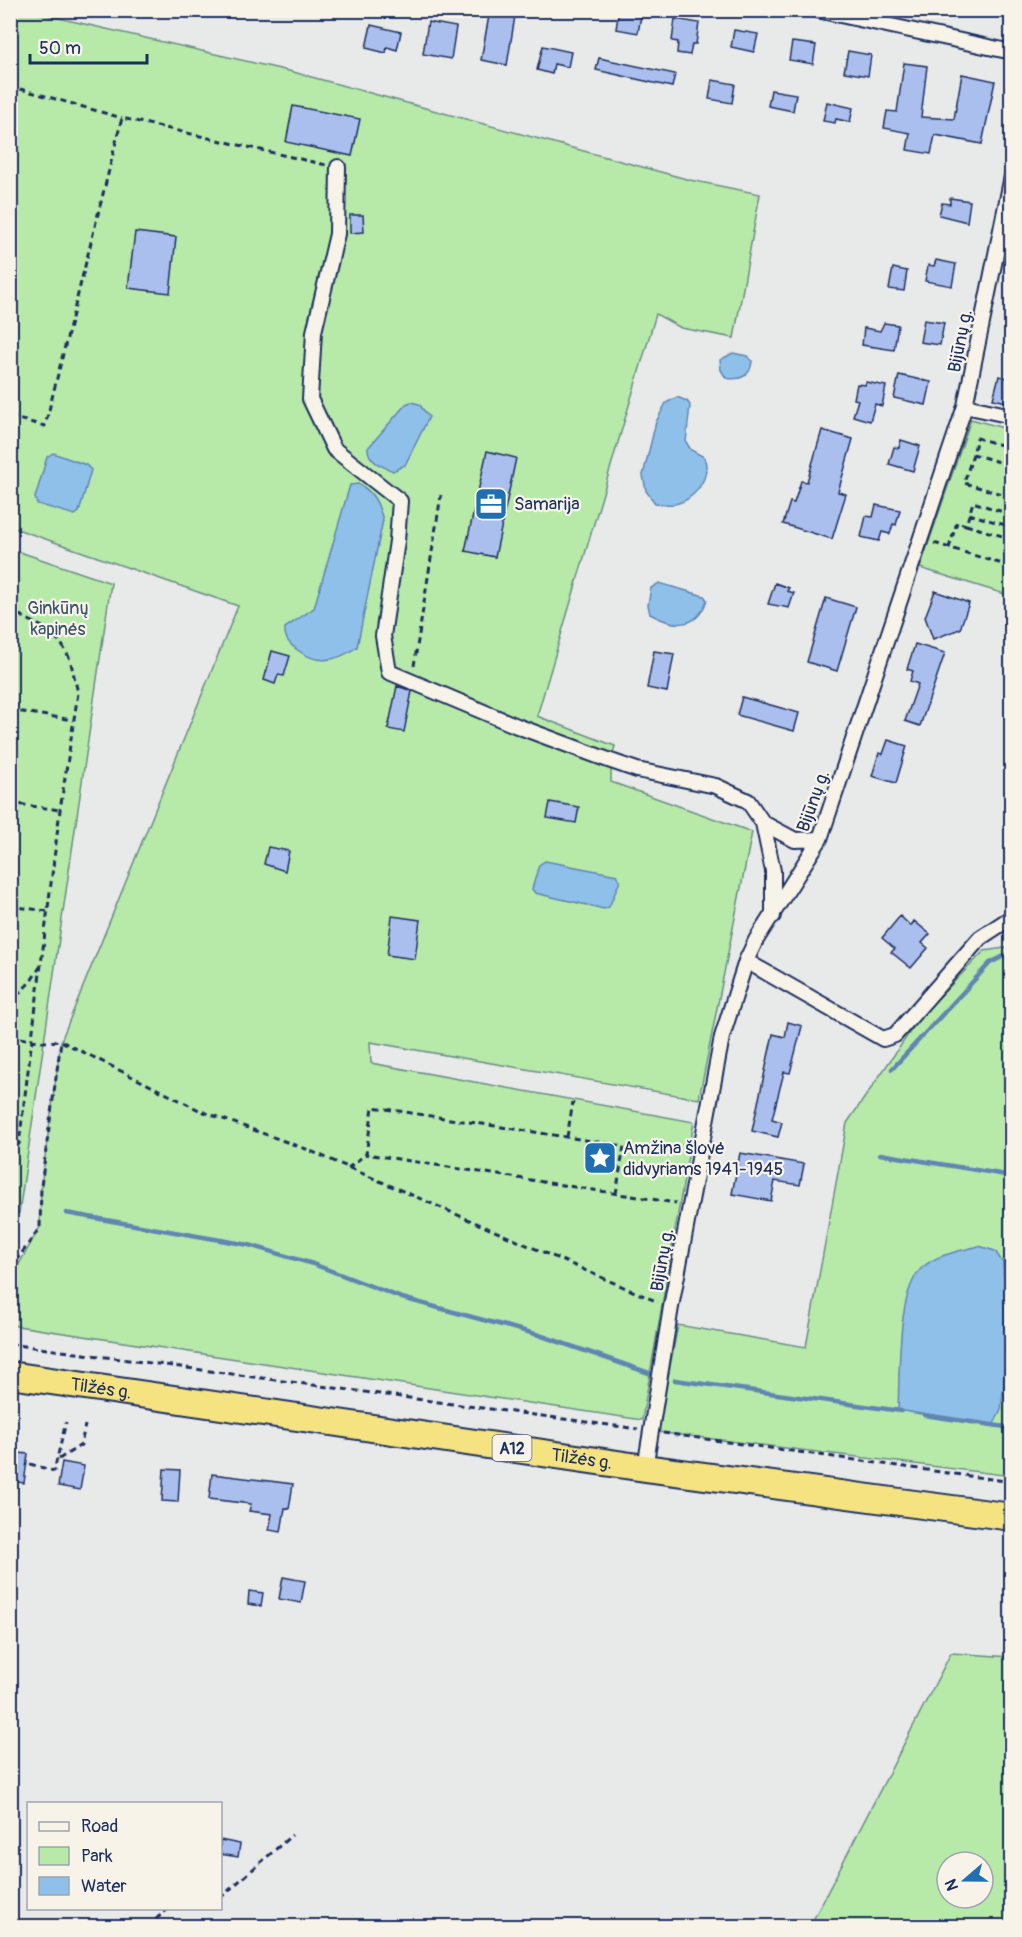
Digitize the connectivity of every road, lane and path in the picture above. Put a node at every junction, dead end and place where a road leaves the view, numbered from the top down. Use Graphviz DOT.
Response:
graph roads {
  1 [pos="817,10"];
  2 [pos="1011,52"];
  3 [pos="10,86"];
  4 [pos="122,118"];
  5 [pos="338,167"];
  6 [pos="1011,176"];
  7 [pos="965,406"];
  8 [pos="1011,416"];
  9 [pos="10,417"];
  10 [pos="1011,448"];
  11 [pos="973,454"];
  12 [pos="1011,466"];
  13 [pos="441,495"];
  14 [pos="1011,497"];
  15 [pos="969,514"];
  16 [pos="1011,515"];
  17 [pos="966,525"];
  18 [pos="1011,527"];
  19 [pos="921,538"];
  20 [pos="1011,539"];
  21 [pos="949,548"];
  22 [pos="1011,567"];
  23 [pos="10,610"];
  24 [pos="411,680"];
  25 [pos="10,710"];
  26 [pos="74,720"];
  27 [pos="10,803"];
  28 [pos="60,810"];
  29 [pos="763,823"];
  30 [pos="820,839"];
  31 [pos="10,906"];
  32 [pos="47,911"];
  33 [pos="773,916"];
  34 [pos="1011,916"];
  35 [pos="746,961"];
  36 [pos="40,966"];
  37 [pos="10,1003"];
  38 [pos="10,1036"];
  39 [pos="32,1040"];
  40 [pos="61,1041"];
  41 [pos="573,1102"];
  42 [pos="10,1133"];
  43 [pos="567,1137"];
  44 [pos="366,1154"];
  45 [pos="348,1168"];
  46 [pos="616,1194"];
  47 [pos="690,1205"];
  48 [pos="10,1270"];
  49 [pos="671,1307"];
  50 [pos="10,1344"];
  51 [pos="10,1375"];
  52 [pos="66,1422"];
  53 [pos="85,1425"];
  54 [pos="651,1431"];
  55 [pos="59,1459"];
  56 [pos="30,1464"];
  57 [pos="645,1468"];
  58 [pos="1011,1482"];
  59 [pos="1011,1517"];
  60 [pos="292,1835"];
  61 [pos="222,1896"];
  62 [pos="167,1910"];
  63 [pos="148,1926"];
  1 -- 2 [label="street"];
  3 -- 4 [label="path"];
  4 -- 5 [label="path"];
  4 -- 9 [label="path"];
  5 -- 24 [label="street"];
  6 -- 7 [label="street, Bijūnų g."];
  7 -- 8 [label="street"];
  7 -- 19 [label="street, Bijūnų g."];
  10 -- 11 [label="path"];
  11 -- 12 [label="path"];
  11 -- 14 [label="path"];
  13 -- 24 [label="path"];
  15 -- 16 [label="path"];
  15 -- 17 [label="path"];
  15 -- 18 [label="path"];
  17 -- 20 [label="path"];
  17 -- 21 [label="path"];
  19 -- 21 [label="path"];
  19 -- 30 [label="street, Bijūnų g."];
  21 -- 22 [label="path"];
  23 -- 26 [label="path"];
  24 -- 29 [label="street"];
  25 -- 26 [label="path"];
  26 -- 28 [label="path"];
  27 -- 28 [label="path"];
  28 -- 32 [label="path"];
  29 -- 30 [label="street"];
  29 -- 33 [label="street"];
  30 -- 33 [label="street, Bijūnų g."];
  31 -- 32 [label="path"];
  32 -- 36 [label="path"];
  33 -- 35 [label="street, Bijūnų g."];
  34 -- 35 [label="street"];
  35 -- 47 [label="street, Bijūnų g."];
  36 -- 37 [label="path"];
  36 -- 39 [label="path"];
  38 -- 39 [label="path"];
  39 -- 40 [label="path"];
  39 -- 42 [label="path"];
  40 -- 45 [label="path"];
  40 -- 48 [label="path"];
  41 -- 43 [label="path"];
  43 -- 44 [label="path"];
  43 -- 46 [label="path"];
  44 -- 45 [label="path"];
  44 -- 46 [label="path"];
  45 -- 49 [label="path"];
  46 -- 47 [label="path"];
  47 -- 49 [label="street, Bijūnų g."];
  49 -- 54 [label="street, Bijūnų g."];
  50 -- 54 [label="path"];
  51 -- 57 [label="highway, Tilžės g. / A12"];
  52 -- 55 [label="path"];
  53 -- 55 [label="path"];
  54 -- 57 [label="street, Bijūnų g."];
  54 -- 58 [label="path"];
  55 -- 56 [label="path"];
  57 -- 59 [label="highway, Tilžės g. / A12"];
  60 -- 61 [label="path"];
  62 -- 63 [label="path"];
}
